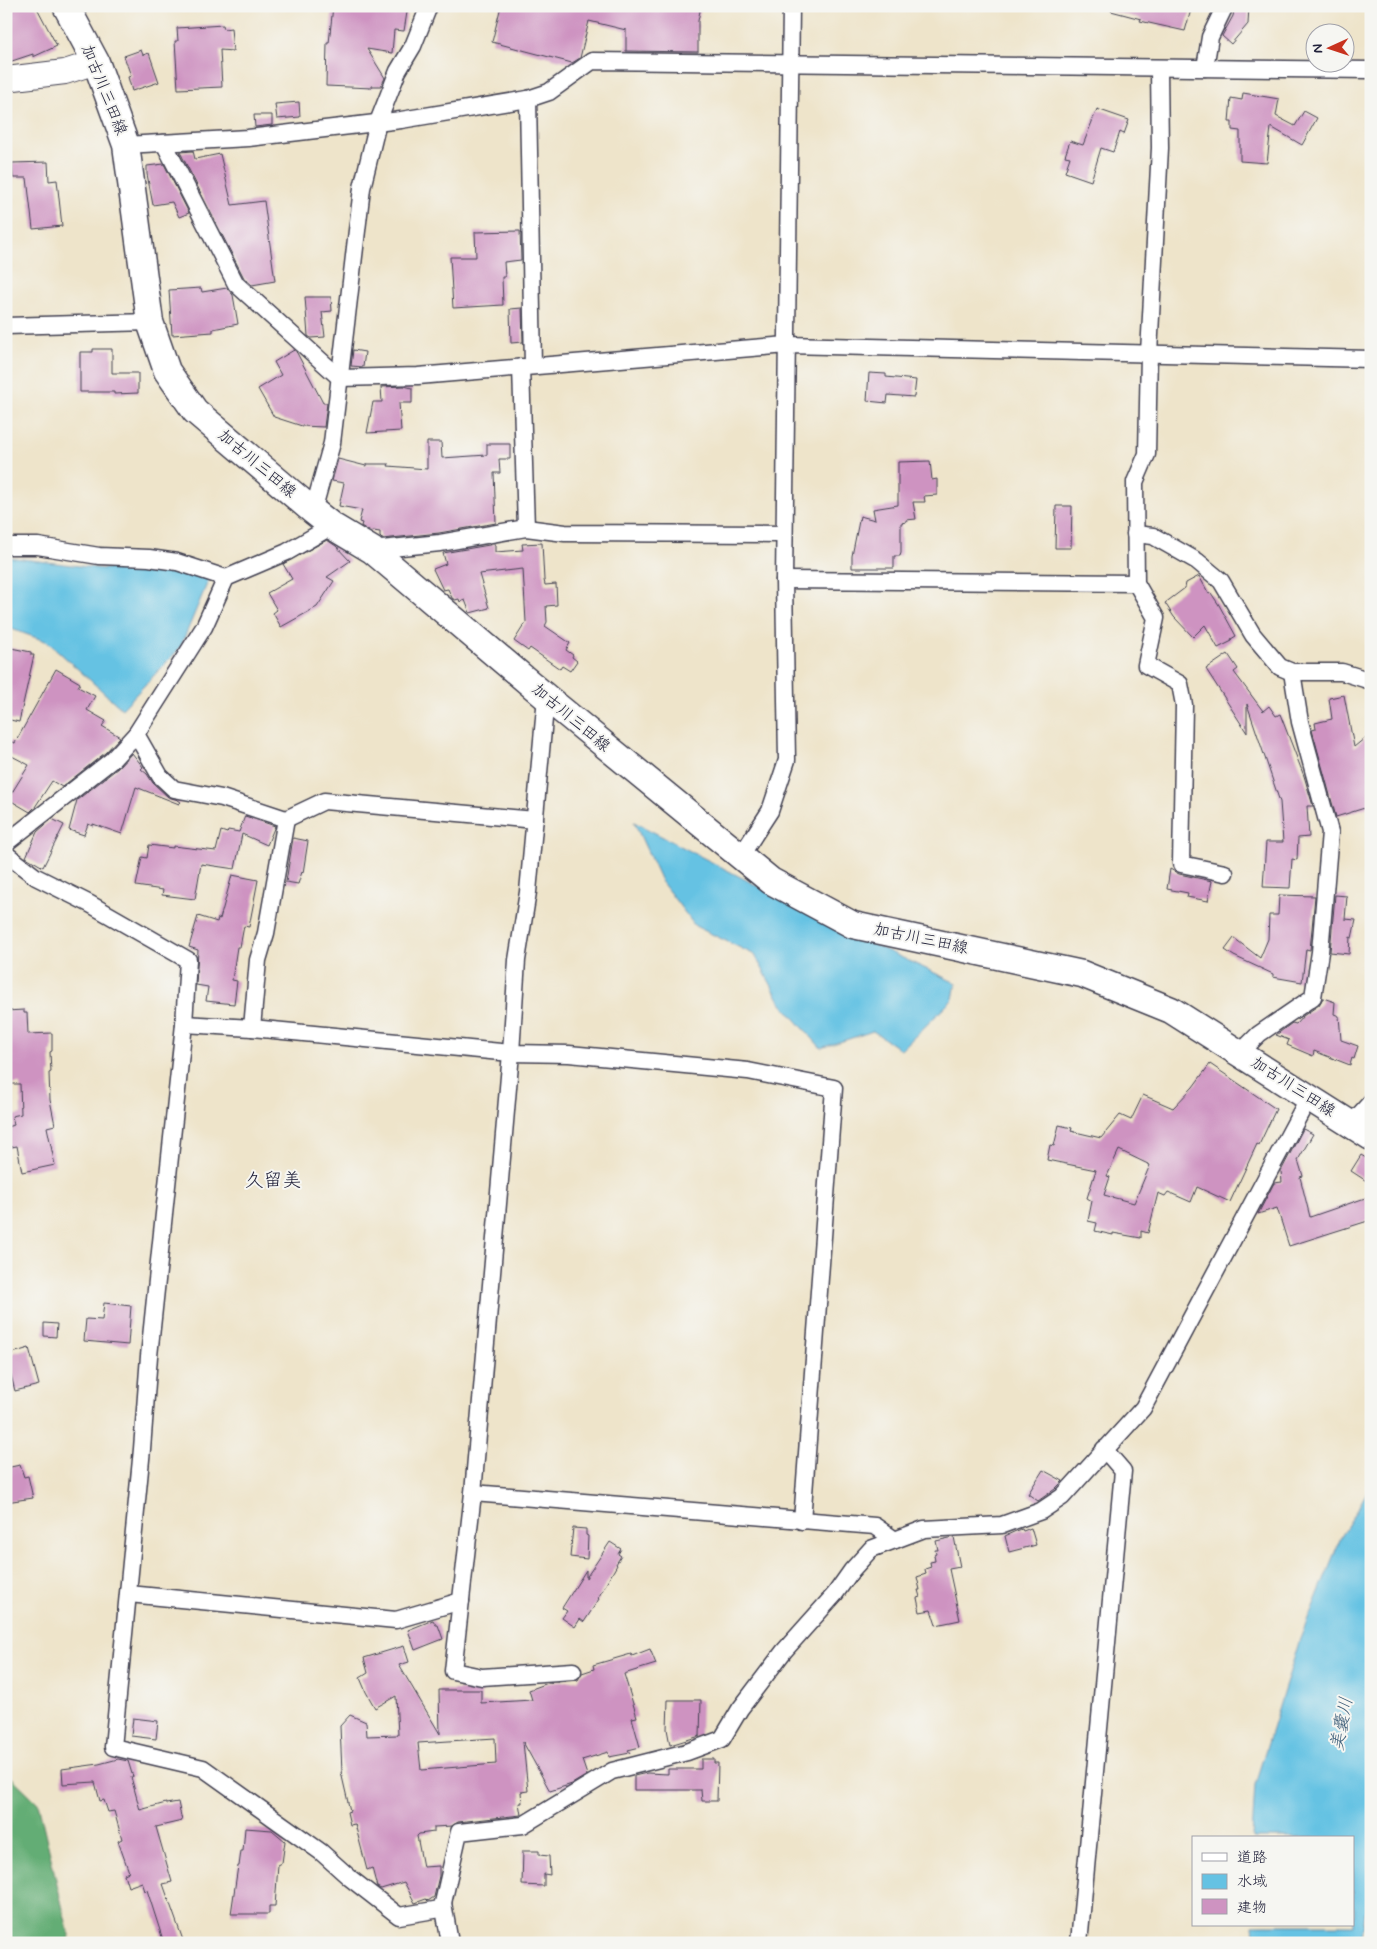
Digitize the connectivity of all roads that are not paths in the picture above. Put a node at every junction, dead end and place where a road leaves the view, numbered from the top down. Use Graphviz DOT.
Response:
graph roads {
  1 [pos="66,6"];
  2 [pos="429,6"];
  3 [pos="791,6"];
  4 [pos="1225,6"];
  5 [pos="96,62"];
  6 [pos="790,63"];
  7 [pos="1205,68"];
  8 [pos="1159,69"];
  9 [pos="1371,70"];
  10 [pos="6,79"];
  11 [pos="528,100"];
  12 [pos="378,122"];
  13 [pos="164,143"];
  14 [pos="126,145"];
  15 [pos="150,322"];
  16 [pos="6,326"];
  17 [pos="787,345"];
  18 [pos="1149,352"];
  19 [pos="1371,359"];
  20 [pos="527,367"];
  21 [pos="340,378"];
  22 [pos="323,519"];
  23 [pos="526,528"];
  24 [pos="784,534"];
  25 [pos="1135,534"];
  26 [pos="6,546"];
  27 [pos="372,550"];
  28 [pos="226,578"];
  29 [pos="784,580"];
  30 [pos="1136,583"];
  31 [pos="1292,672"];
  32 [pos="1371,682"];
  33 [pos="546,698"];
  34 [pos="136,734"];
  35 [pos="286,819"];
  36 [pos="535,820"];
  37 [pos="6,843"];
  38 [pos="6,854"];
  39 [pos="740,857"];
  40 [pos="1224,873"];
  41 [pos="184,1024"];
  42 [pos="252,1028"];
  43 [pos="511,1053"];
  44 [pos="1240,1053"];
  45 [pos="1309,1097"];
  46 [pos="1371,1102"];
  47 [pos="1361,1130"];
  48 [pos="1104,1449"];
  49 [pos="473,1493"];
  50 [pos="802,1521"];
  51 [pos="895,1540"];
  52 [pos="129,1594"];
  53 [pos="461,1601"];
  54 [pos="572,1671"];
  55 [pos="443,1903"];
  56 [pos="450,1943"];
  57 [pos="1079,1943"];
  1 -- 5 [label="main road, 加古川三田線"];
  2 -- 12 [label="street"];
  3 -- 6 [label="street"];
  4 -- 7 [label="street"];
  5 -- 10 [label="main road"];
  5 -- 14 [label="main road, 加古川三田線"];
  6 -- 8 [label="street"];
  6 -- 11 [label="street"];
  6 -- 17 [label="street"];
  7 -- 8 [label="street"];
  7 -- 9 [label="street"];
  8 -- 18 [label="street"];
  11 -- 12 [label="street"];
  11 -- 20 [label="street"];
  12 -- 13 [label="street"];
  12 -- 21 [label="street"];
  13 -- 14 [label="street"];
  13 -- 21 [label="street"];
  14 -- 15 [label="main road, 加古川三田線"];
  15 -- 16 [label="street"];
  15 -- 22 [label="main road, 加古川三田線"];
  17 -- 18 [label="street"];
  17 -- 20 [label="street"];
  17 -- 24 [label="street"];
  18 -- 19 [label="street"];
  18 -- 25 [label="street"];
  20 -- 21 [label="street"];
  20 -- 23 [label="street"];
  21 -- 22 [label="street"];
  22 -- 27 [label="main road, 加古川三田線"];
  22 -- 28 [label="street"];
  23 -- 24 [label="street"];
  23 -- 27 [label="street"];
  24 -- 29 [label="street"];
  25 -- 30 [label="street"];
  25 -- 31 [label="street"];
  26 -- 28 [label="street"];
  27 -- 33 [label="main road, 加古川三田線"];
  28 -- 34 [label="street"];
  29 -- 30 [label="street"];
  29 -- 39 [label="street"];
  30 -- 40 [label="street"];
  31 -- 32 [label="street"];
  31 -- 44 [label="street"];
  33 -- 36 [label="street"];
  33 -- 39 [label="main road, 加古川三田線"];
  34 -- 35 [label="street"];
  34 -- 37 [label="street"];
  35 -- 36 [label="street"];
  35 -- 42 [label="street"];
  36 -- 43 [label="street"];
  38 -- 41 [label="street"];
  39 -- 44 [label="main road, 加古川三田線"];
  41 -- 42 [label="street"];
  41 -- 52 [label="street"];
  42 -- 43 [label="street"];
  43 -- 49 [label="street"];
  43 -- 50 [label="street"];
  44 -- 45 [label="main road, 加古川三田線"];
  45 -- 47 [label="main road, 加古川三田線"];
  45 -- 48 [label="street"];
  46 -- 47 [label="street"];
  48 -- 51 [label="street"];
  48 -- 57 [label="street"];
  49 -- 50 [label="street"];
  49 -- 53 [label="street"];
  50 -- 51 [label="street"];
  51 -- 55 [label="street"];
  52 -- 53 [label="street"];
  52 -- 55 [label="street"];
  53 -- 54 [label="street"];
  55 -- 56 [label="street"];
}
